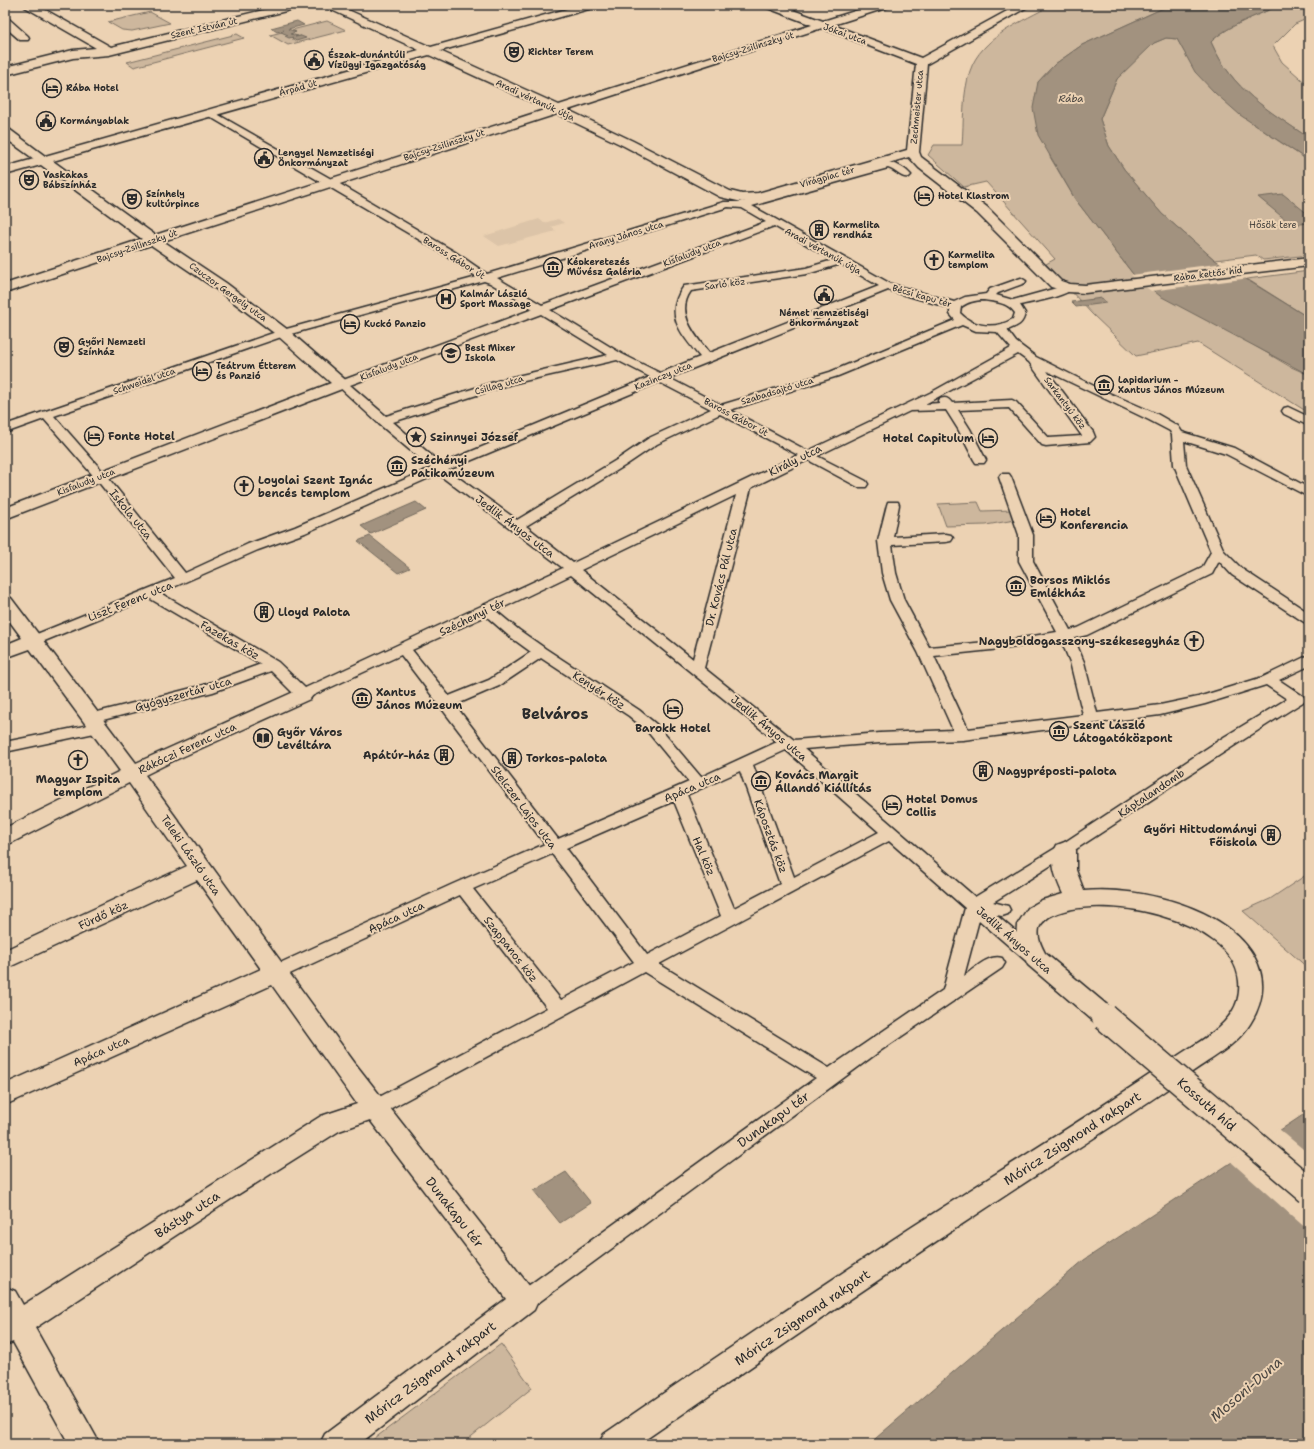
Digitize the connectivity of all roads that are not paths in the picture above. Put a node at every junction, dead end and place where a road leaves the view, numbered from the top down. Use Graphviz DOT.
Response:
graph roads {
  1 [pos="30,5"];
  2 [pos="298,5"];
  3 [pos="329,5"];
  4 [pos="592,5"];
  5 [pos="769,5"];
  6 [pos="885,5"];
  7 [pos="1026,5"];
  8 [pos="5,21"];
  9 [pos="822,25"];
  10 [pos="24,38"];
  11 [pos="109,50"];
  12 [pos="428,51"];
  13 [pos="922,62"];
  14 [pos="5,71"];
  15 [pos="5,81"];
  16 [pos="556,110"];
  17 [pos="210,113"];
  18 [pos="5,132"];
  19 [pos="913,152"];
  20 [pos="42,160"];
  21 [pos="5,171"];
  22 [pos="906,174"];
  23 [pos="330,182"];
  24 [pos="740,202"];
  25 [pos="773,223"];
  26 [pos="154,240"];
  27 [pos="841,261"];
  28 [pos="1309,262"];
  29 [pos="487,277"];
  30 [pos="1021,281"];
  31 [pos="887,286"];
  32 [pos="1068,288"];
  33 [pos="5,289"];
  34 [pos="990,298"];
  35 [pos="956,306"];
  36 [pos="1019,308"];
  37 [pos="540,310"];
  38 [pos="963,321"];
  39 [pos="1000,328"];
  40 [pos="283,333"];
  41 [pos="1018,349"];
  42 [pos="618,356"];
  43 [pos="707,358"];
  44 [pos="1032,359"];
  45 [pos="659,378"];
  46 [pos="342,384"];
  47 [pos="936,394"];
  48 [pos="950,406"];
  49 [pos="721,409"];
  50 [pos="904,409"];
  51 [pos="1288,411"];
  52 [pos="46,414"];
  53 [pos="383,421"];
  54 [pos="1309,422"];
  55 [pos="5,429"];
  56 [pos="1178,435"];
  57 [pos="807,454"];
  58 [pos="980,460"];
  59 [pos="439,469"];
  60 [pos="101,477"];
  61 [pos="1005,477"];
  62 [pos="862,484"];
  63 [pos="745,485"];
  64 [pos="1309,493"];
  65 [pos="893,505"];
  66 [pos="5,514"];
  67 [pos="517,526"];
  68 [pos="946,538"];
  69 [pos="885,541"];
  70 [pos="1218,552"];
  71 [pos="571,568"];
  72 [pos="183,579"];
  73 [pos="150,593"];
  74 [pos="5,602"];
  75 [pos="487,610"];
  76 [pos="1309,619"];
  77 [pos="1066,635"];
  78 [pos="32,641"];
  79 [pos="403,649"];
  80 [pos="5,652"];
  81 [pos="541,652"];
  82 [pos="925,652"];
  83 [pos="1309,660"];
  84 [pos="372,664"];
  85 [pos="273,665"];
  86 [pos="697,669"];
  87 [pos="1268,680"];
  88 [pos="303,695"];
  89 [pos="446,703"];
  90 [pos="1091,718"];
  91 [pos="95,723"];
  92 [pos="963,734"];
  93 [pos="789,744"];
  94 [pos="5,747"];
  95 [pos="745,763"];
  96 [pos="133,774"];
  97 [pos="700,784"];
  98 [pos="678,793"];
  99 [pos="890,833"];
  100 [pos="5,837"];
  101 [pos="554,846"];
  102 [pos="1065,850"];
  103 [pos="201,869"];
  104 [pos="463,887"];
  105 [pos="789,887"];
  106 [pos="1077,900"];
  107 [pos="974,906"];
  108 [pos="1002,910"];
  109 [pos="730,918"];
  110 [pos="1036,959"];
  111 [pos="5,960"];
  112 [pos="996,963"];
  113 [pos="645,964"];
  114 [pos="275,973"];
  115 [pos="951,993"];
  116 [pos="559,1010"];
  117 [pos="1105,1017"];
  118 [pos="830,1078"];
  119 [pos="5,1095"];
  120 [pos="375,1108"];
  121 [pos="1309,1191"];
  122 [pos="524,1301"];
  123 [pos="10,1318"];
  124 [pos="85,1444"];
  125 [pos="335,1444"];
  126 [pos="614,1444"];
  1 -- 11 [label="main road"];
  2 -- 11 [label="main road, Szent István út"];
  3 -- 12 [label="street, Aradi vértanúk útja"];
  4 -- 12 [label="street, Árpád út"];
  5 -- 9 [label="street, Jókai utca"];
  6 -- 9 [label="street, Bajcsy-Zsilinszky út"];
  7 -- 13 [label="street, Zechmeister utca"];
  8 -- 10 [label="street"];
  9 -- 13 [label="street, Jókai utca"];
  9 -- 16 [label="street, Bajcsy-Zsilinszky út"];
  11 -- 14 [label="main road, Szent István út"];
  11 -- 15 [label="main road, Szent István út"];
  12 -- 16 [label="street, Aradi vértanúk útja"];
  12 -- 17 [label="street, Árpád út"];
  13 -- 19 [label="street, Zechmeister utca"];
  16 -- 23 [label="street, Bajcsy-Zsilinszky út"];
  16 -- 24 [label="street, Aradi vértanúk útja"];
  17 -- 20 [label="street, Árpád út"];
  17 -- 23 [label="street, Baross Gábor út"];
  18 -- 20 [label="street, Czuczor Gergely utca"];
  19 -- 24 [label="street, Virágpiac tér"];
  19 -- 32 [label="street, Zechmeister utca"];
  20 -- 21 [label="street, Árpád út"];
  20 -- 26 [label="street, Czuczor Gergely utca"];
  22 -- 24 [label="street, Arany János utca"];
  23 -- 26 [label="street, Bajcsy-Zsilinszky út"];
  23 -- 29 [label="street, Baross Gábor út"];
  24 -- 25 [label="street, Aradi vértanúk útja"];
  24 -- 29 [label="street, Arany János utca"];
  25 -- 27 [label="street, Aradi vértanúk útja"];
  25 -- 37 [label="street, Kisfaludy utca"];
  26 -- 33 [label="street, Bajcsy-Zsilinszky út"];
  26 -- 40 [label="street, Czuczor Gergely utca"];
  27 -- 31 [label="street, Aradi vértanúk útja"];
  27 -- 43 [label="street, Sarló köz"];
  28 -- 32 [label="street, Rába kettős híd"];
  29 -- 37 [label="street, Baross Gábor út"];
  29 -- 40 [label="street, Arany János utca"];
  30 -- 34 [label="street"];
  31 -- 35 [label="street, Bécsi kapu tér"];
  31 -- 43 [label="street, Kazinczy utca"];
  32 -- 36 [label="street"];
  34 -- 35 [label="street, Bécsi kapu tér"];
  34 -- 36 [label="street, Bécsi kapu tér"];
  35 -- 38 [label="street, Bécsi kapu tér"];
  36 -- 39 [label="street"];
  37 -- 42 [label="street, Baross Gábor út"];
  37 -- 46 [label="street, Kisfaludy utca"];
  38 -- 39 [label="street"];
  38 -- 49 [label="street, Szabadsajtó utca"];
  39 -- 41 [label="street"];
  40 -- 46 [label="street, Czuczor Gergely utca"];
  40 -- 52 [label="street, Schweidel utca"];
  41 -- 44 [label="street"];
  41 -- 47 [label="street, Király utca"];
  42 -- 45 [label="street, Baross Gábor út"];
  42 -- 53 [label="street, Csillag utca"];
  43 -- 45 [label="street, Kazinczy utca"];
  44 -- 48 [label="street, Sarkantyú köz"];
  44 -- 56 [label="street"];
  45 -- 49 [label="street, Baross Gábor út"];
  45 -- 59 [label="street, Kazinczy utca"];
  46 -- 53 [label="street, Czuczor Gergely utca"];
  46 -- 60 [label="street, Kisfaludy utca"];
  47 -- 48 [label="street"];
  47 -- 50 [label="street, Király utca"];
  48 -- 50 [label="street"];
  48 -- 58 [label="street"];
  49 -- 57 [label="street, Baross Gábor út"];
  49 -- 67 [label="street, Szabadsajtó utca"];
  50 -- 57 [label="street, Király utca"];
  51 -- 54 [label="street"];
  52 -- 55 [label="street, Schweidel utca"];
  52 -- 60 [label="street, Iskola utca"];
  53 -- 59 [label="street, Czuczor Gergely utca"];
  56 -- 64 [label="street"];
  56 -- 70 [label="street"];
  57 -- 62 [label="street, Baross Gábor út"];
  57 -- 63 [label="street, Király utca"];
  59 -- 67 [label="street, Jedlik Ányos utca"];
  59 -- 72 [label="street, Liszt Ferenc utca"];
  60 -- 66 [label="street, Kisfaludy utca"];
  60 -- 72 [label="street, Iskola utca"];
  61 -- 77 [label="street"];
  63 -- 71 [label="street, Király utca"];
  63 -- 86 [label="street, Dr. Kovács Pál utca"];
  65 -- 69 [label="street"];
  67 -- 71 [label="street, Jedlik Ányos utca"];
  68 -- 69 [label="street"];
  69 -- 82 [label="street"];
  70 -- 76 [label="street"];
  70 -- 77 [label="street"];
  71 -- 75 [label="street, Széchenyi tér"];
  71 -- 86 [label="street, Jedlik Ányos utca"];
  72 -- 73 [label="street, Liszt Ferenc utca"];
  73 -- 78 [label="street, Liszt Ferenc utca"];
  73 -- 85 [label="street, Fazekas köz"];
  74 -- 78 [label="street, Teleki László utca"];
  75 -- 79 [label="street, Széchenyi tér"];
  75 -- 81 [label="street, Kenyér köz"];
  77 -- 82 [label="street"];
  77 -- 90 [label="street"];
  78 -- 80 [label="street, Liszt Ferenc utca"];
  78 -- 91 [label="street, Teleki László utca"];
  79 -- 84 [label="street, Széchenyi tér"];
  79 -- 89 [label="street, Stelczer Lajos utca"];
  81 -- 89 [label="street"];
  81 -- 97 [label="street, Kenyér köz"];
  82 -- 92 [label="street"];
  83 -- 87 [label="street"];
  84 -- 88 [label="street, Rákóczi Ferenc utca"];
  85 -- 88 [label="street, Fazekas köz"];
  85 -- 91 [label="street, Gyógyszertár utca"];
  86 -- 93 [label="street, Jedlik Ányos utca"];
  87 -- 90 [label="street"];
  87 -- 102 [label="street, Káptalandomb"];
  88 -- 96 [label="street, Rákóczi Ferenc utca"];
  89 -- 101 [label="street, Stelczer Lajos utca"];
  90 -- 92 [label="street"];
  91 -- 94 [label="street, Gyógyszertár utca"];
  91 -- 96 [label="street, Teleki László utca"];
  92 -- 93 [label="street"];
  93 -- 95 [label="street, Apáca utca"];
  93 -- 99 [label="street, Jedlik Ányos utca"];
  95 -- 97 [label="street, Apáca utca"];
  95 -- 105 [label="street, Káposztás köz"];
  96 -- 100 [label="street, Rákóczi Ferenc utca"];
  96 -- 103 [label="street, Teleki László utca"];
  97 -- 98 [label="street, Apáca utca"];
  98 -- 101 [label="street, Apáca utca"];
  98 -- 109 [label="street, Hal köz"];
  99 -- 105 [label="street"];
  99 -- 107 [label="street, Jedlik Ányos utca"];
  101 -- 104 [label="street, Apáca utca"];
  101 -- 113 [label="street, Stelczer Lajos utca"];
  102 -- 106 [label="street"];
  102 -- 107 [label="street, Káptalandomb"];
  103 -- 111 [label="street, Fürdő köz"];
  103 -- 114 [label="street, Teleki László utca"];
  104 -- 114 [label="street, Apáca utca"];
  104 -- 116 [label="street, Szappanos köz"];
  105 -- 109 [label="street"];
  106 -- 110 [label="street, Móricz Zsigmond rakpart"];
  106 -- 126 [label="street, Móricz Zsigmond rakpart"];
  107 -- 108 [label="street"];
  107 -- 110 [label="street, Jedlik Ányos utca"];
  107 -- 115 [label="street"];
  109 -- 113 [label="street"];
  110 -- 117 [label="street, Jedlik Ányos utca"];
  112 -- 115 [label="street, Dunakapu tér"];
  113 -- 116 [label="street"];
  113 -- 118 [label="street"];
  114 -- 119 [label="street, Apáca utca"];
  114 -- 120 [label="street, Teleki László utca"];
  115 -- 118 [label="street, Dunakapu tér"];
  116 -- 120 [label="street"];
  117 -- 121 [label="street, Kossuth híd, bridge"];
  118 -- 122 [label="street, Dunakapu tér"];
  120 -- 122 [label="street, Dunakapu tér"];
  120 -- 123 [label="street, Bástya utca"];
  122 -- 125 [label="street, Móricz Zsigmond rakpart"];
  123 -- 124 [label="street"];
}
